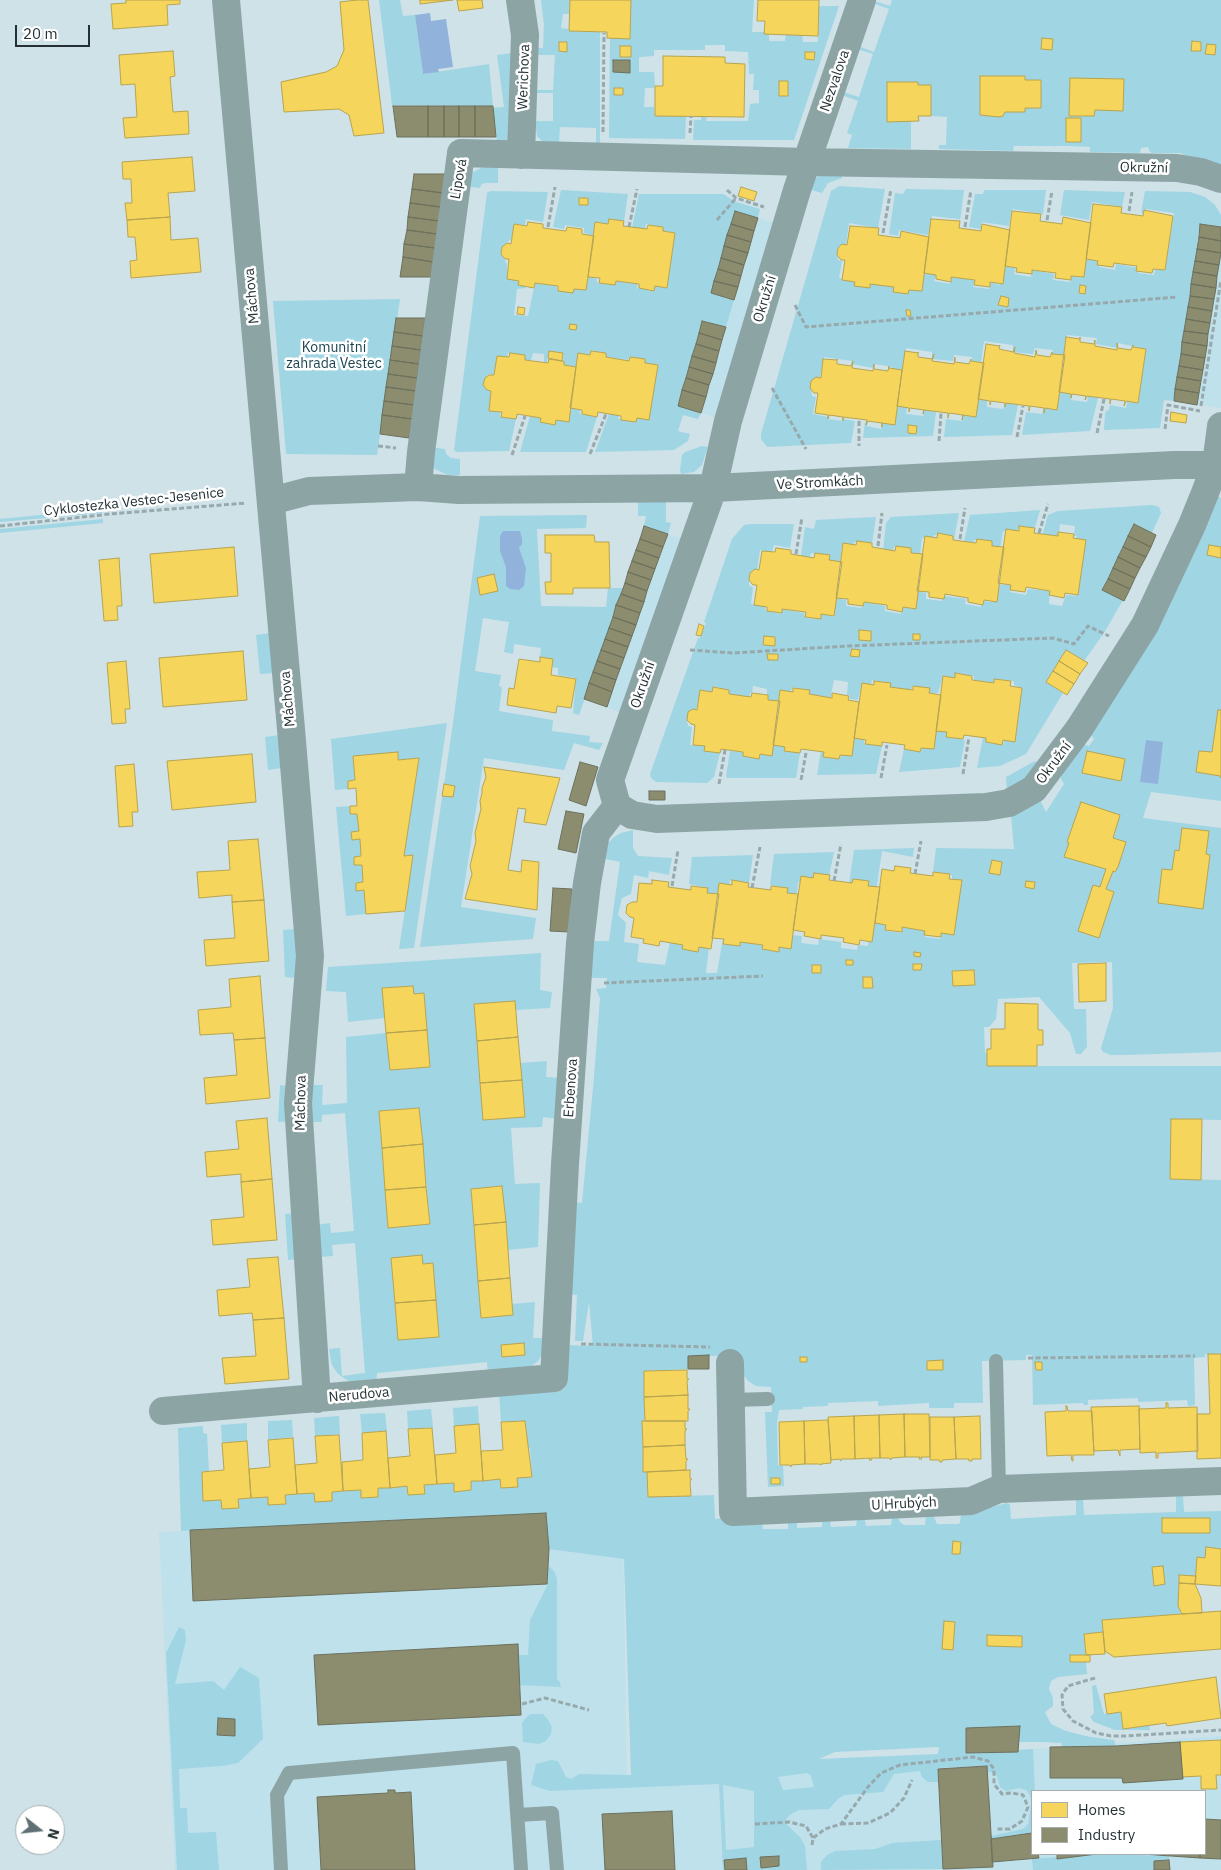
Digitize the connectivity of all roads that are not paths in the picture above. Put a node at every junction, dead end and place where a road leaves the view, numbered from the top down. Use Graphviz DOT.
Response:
graph roads {
  1 [pos="226,0"];
  2 [pos="520,0"];
  3 [pos="862,0"];
  4 [pos="521,155"];
  5 [pos="807,162"];
  6 [pos="1221,179"];
  7 [pos="1211,418"];
  8 [pos="1218,465"];
  9 [pos="418,487"];
  10 [pos="713,488"];
  11 [pos="271,501"];
  12 [pos="617,806"];
  13 [pos="723,1355"];
  14 [pos="996,1361"];
  15 [pos="554,1378"];
  16 [pos="318,1398"];
  17 [pos="768,1399"];
  18 [pos="730,1400"];
  19 [pos="163,1411"];
  20 [pos="1221,1482"];
  21 [pos="999,1488"];
  22 [pos="518,1815"];
  23 [pos="281,1870"];
  24 [pos="521,1870"];
  25 [pos="557,1870"];
  1 -- 11 [label="street, Máchova"];
  2 -- 4 [label="street, Werichova"];
  3 -- 5 [label="street, Nezvalova"];
  4 -- 5 [label="street, Lipová"];
  4 -- 9 [label="street, Lipová"];
  5 -- 6 [label="street, Okružní"];
  5 -- 10 [label="street, Okružní"];
  7 -- 8 [label="street, Okružní"];
  8 -- 10 [label="street, Ve Stromkách"];
  8 -- 12 [label="street, Okružní"];
  9 -- 10 [label="street, Ve Stromkách"];
  9 -- 11 [label="street, Ve Stromkách"];
  10 -- 12 [label="street, Okružní"];
  11 -- 16 [label="street, Máchova"];
  12 -- 15 [label="street, Erbenova"];
  13 -- 18 [label="street, U Hrubých"];
  14 -- 21 [label="lane"];
  15 -- 16 [label="street, Nerudova"];
  16 -- 19 [label="street, Nerudova"];
  17 -- 18 [label="lane"];
  18 -- 21 [label="street, U Hrubých"];
  20 -- 21 [label="street, U Hrubých"];
  22 -- 23 [label="lane"];
  22 -- 24 [label="lane"];
  22 -- 25 [label="lane"];
}
